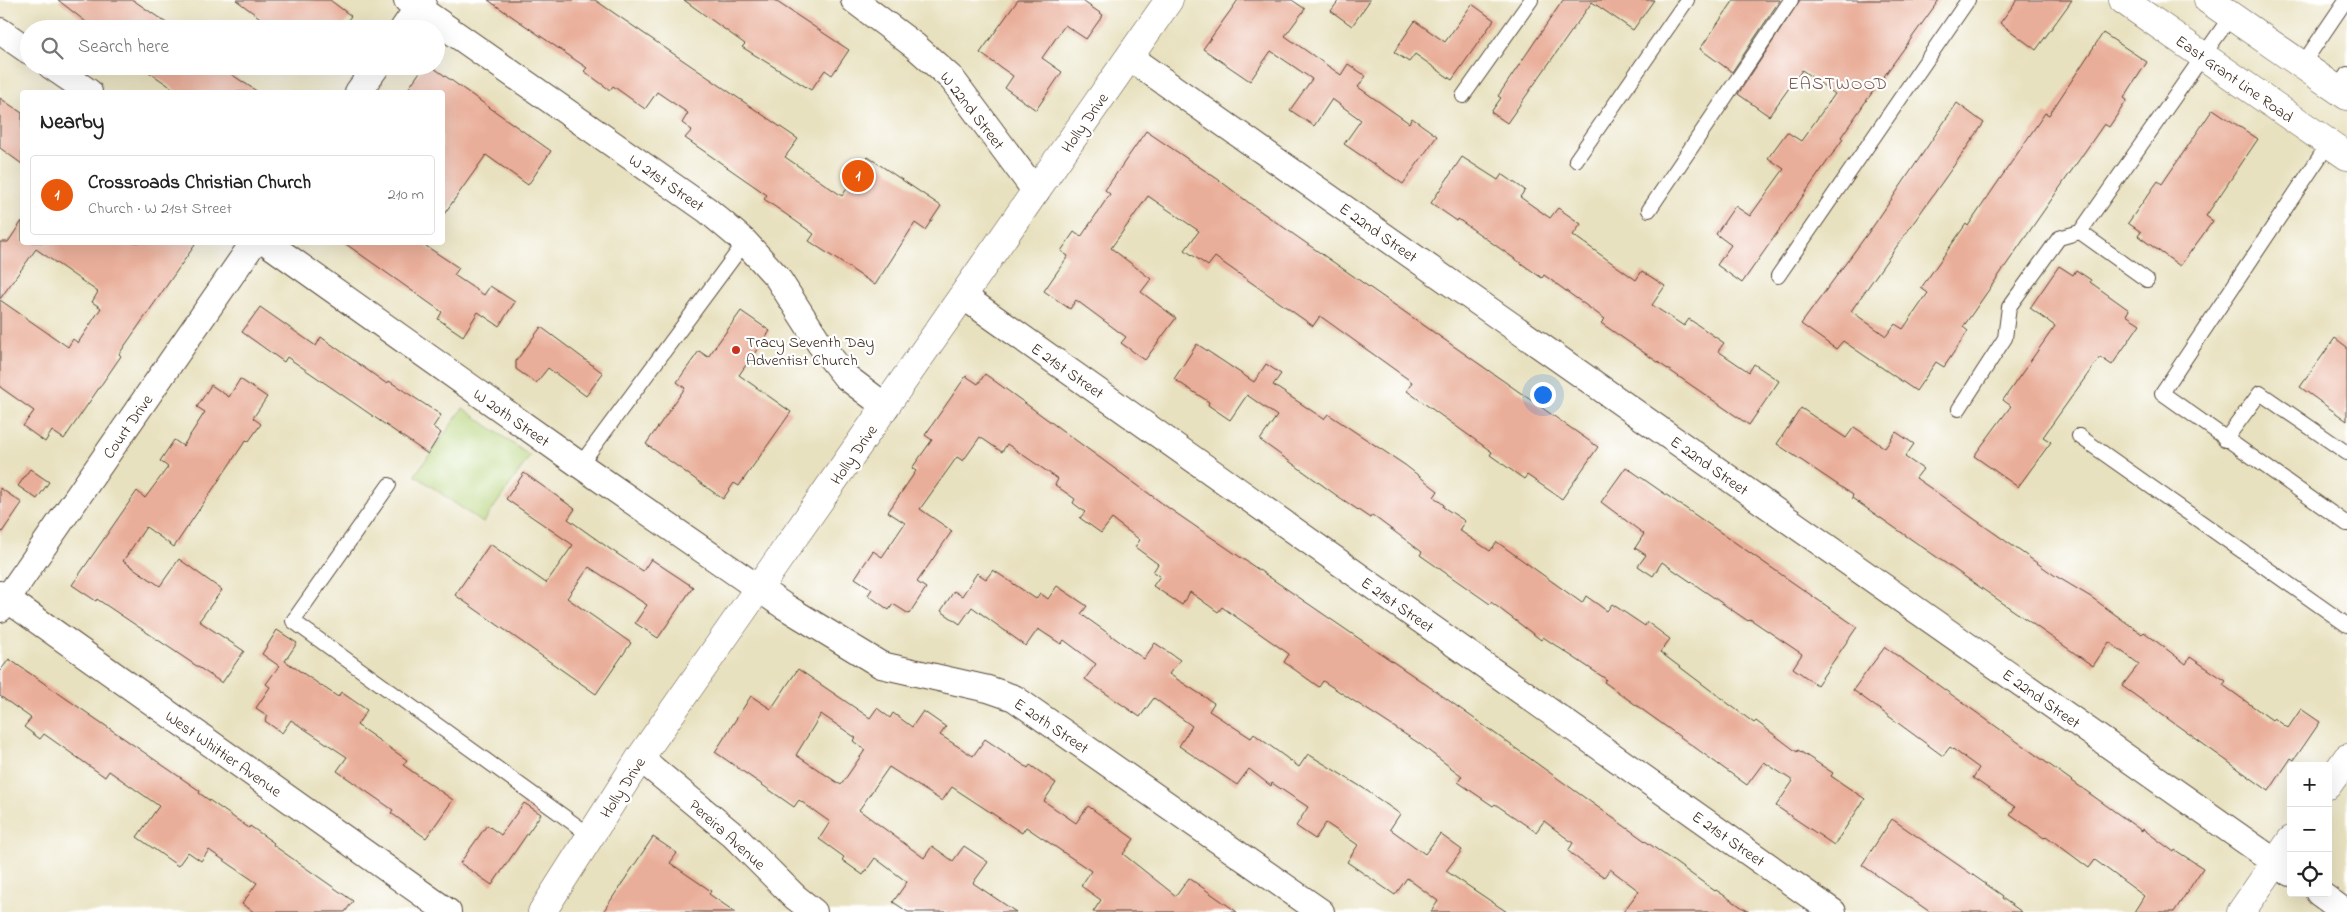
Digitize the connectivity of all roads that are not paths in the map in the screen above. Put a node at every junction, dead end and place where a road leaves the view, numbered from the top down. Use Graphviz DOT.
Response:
graph roads {
  1 [pos="854,0"];
  2 [pos="1169,0"];
  3 [pos="1531,0"];
  4 [pos="1687,0"];
  5 [pos="1791,0"];
  6 [pos="1968,0"];
  7 [pos="2123,0"];
  8 [pos="2208,0"];
  9 [pos="2346,0"];
  10 [pos="416,2"];
  11 [pos="2232,16"];
  12 [pos="407,20"];
  13 [pos="441,20"];
  14 [pos="445,23"];
  15 [pos="0,31"];
  16 [pos="20,45"];
  17 [pos="2203,56"];
  18 [pos="1130,57"];
  19 [pos="2302,65"];
  20 [pos="64,75"];
  21 [pos="370,75"];
  22 [pos="2344,86"];
  23 [pos="86,90"];
  24 [pos="359,90"];
  25 [pos="1463,96"];
  26 [pos="2338,150"];
  27 [pos="1576,160"];
  28 [pos="1036,192"];
  29 [pos="1649,210"];
  30 [pos="2080,232"];
  31 [pos="745,242"];
  32 [pos="252,245"];
  33 [pos="270,245"];
  34 [pos="1778,276"];
  35 [pos="2147,280"];
  36 [pos="963,296"];
  37 [pos="886,407"];
  38 [pos="1959,408"];
  39 [pos="2079,436"];
  40 [pos="2226,440"];
  41 [pos="2347,453"];
  42 [pos="580,466"];
  43 [pos="389,485"];
  44 [pos="2347,524"];
  45 [pos="759,588"];
  46 [pos="2,600"];
  47 [pos="2347,625"];
  48 [pos="640,758"];
  49 [pos="2347,758"];
  50 [pos="2332,779"];
  51 [pos="591,836"];
  52 [pos="2288,852"];
  53 [pos="2283,868"];
  54 [pos="2324,897"];
  55 [pos="448,912"];
  56 [pos="542,912"];
  57 [pos="814,912"];
  58 [pos="1321,912"];
  59 [pos="1833,912"];
  60 [pos="2241,912"];
  61 [pos="2345,912"];
  1 -- 28 [label="street, W 22nd Street"];
  2 -- 18 [label="street, Holly Drive"];
  3 -- 25 [label="lane"];
  4 -- 27 [label="lane"];
  5 -- 29 [label="lane"];
  6 -- 34 [label="lane"];
  7 -- 17 [label="street, East Grant Line Road"];
  8 -- 11 [label="street"];
  9 -- 19 [label="lane"];
  10 -- 12 [label="street"];
  10 -- 13 [label="street, W 21st Street"];
  11 -- 17 [label="lane"];
  11 -- 19 [label="street"];
  14 -- 31 [label="street, W 21st Street"];
  15 -- 16 [label="street"];
  17 -- 26 [label="street, East Grant Line Road"];
  17 -- 30 [label="lane"];
  18 -- 28 [label="street, Holly Drive"];
  18 -- 53 [label="street, E 22nd Street"];
  19 -- 22 [label="street"];
  20 -- 23 [label="street"];
  21 -- 24 [label="street"];
  26 -- 40 [label="lane"];
  28 -- 36 [label="street, Holly Drive"];
  30 -- 35 [label="lane"];
  30 -- 38 [label="lane"];
  31 -- 37 [label="street, W 21st Street"];
  31 -- 42 [label="lane"];
  32 -- 46 [label="street, Court Drive"];
  33 -- 42 [label="street, W 20th Street"];
  36 -- 37 [label="street, Holly Drive"];
  36 -- 59 [label="street, E 21st Street"];
  37 -- 45 [label="street, Holly Drive"];
  39 -- 47 [label="lane"];
  40 -- 41 [label="lane"];
  40 -- 44 [label="lane"];
  42 -- 45 [label="street, W 20th Street"];
  43 -- 51 [label="lane"];
  45 -- 48 [label="street, Holly Drive"];
  45 -- 58 [label="street, E 20th Street"];
  46 -- 55 [label="street, West Whittier Avenue"];
  48 -- 51 [label="street, Holly Drive"];
  48 -- 57 [label="street, Pereira Avenue"];
  49 -- 50 [label="street"];
  51 -- 56 [label="street, Holly Drive"];
  52 -- 53 [label="street"];
  53 -- 60 [label="street"];
  54 -- 61 [label="street"];
}
